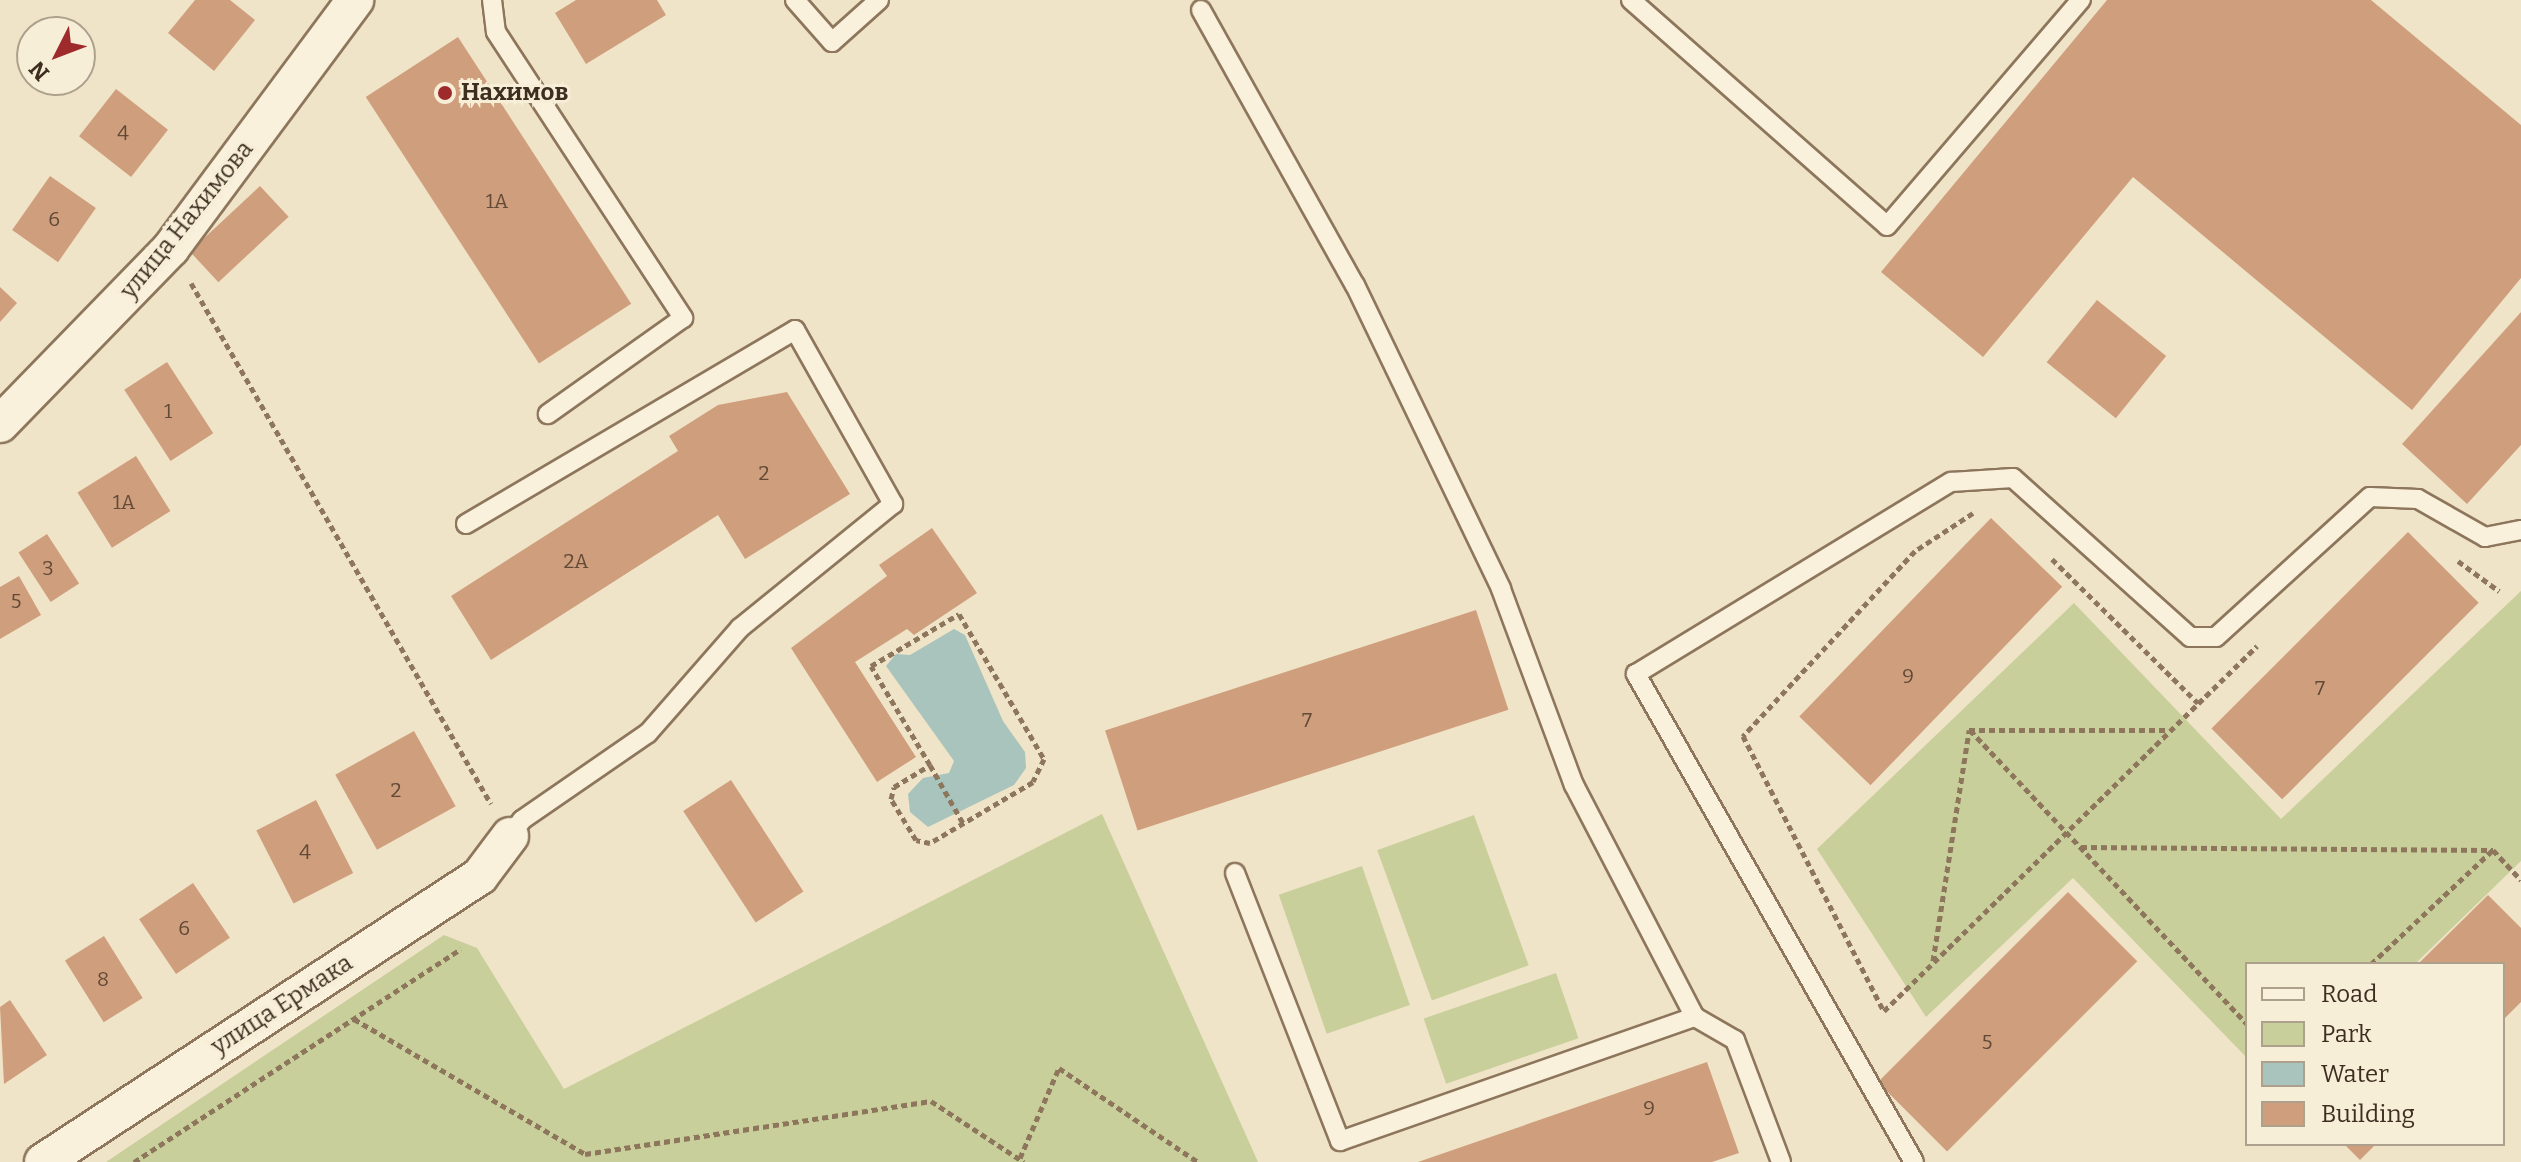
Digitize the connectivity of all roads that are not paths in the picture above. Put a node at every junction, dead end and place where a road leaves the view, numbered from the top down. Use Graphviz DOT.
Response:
graph roads {
  1 [pos="355,0"];
  2 [pos="492,0"];
  3 [pos="795,0"];
  4 [pos="879,0"];
  5 [pos="1631,0"];
  6 [pos="2081,0"];
  7 [pos="1201,10"];
  8 [pos="548,414"];
  9 [pos="0,424"];
  10 [pos="466,524"];
  11 [pos="2521,530"];
  12 [pos="510,836"];
  13 [pos="1235,873"];
  14 [pos="1695,1017"];
  15 [pos="43,1162"];
  16 [pos="1781,1162"];
  17 [pos="1914,1162"];
  1 -- 9 [label="street, улица Нахимова"];
  2 -- 8 [label="lane"];
  3 -- 4 [label="lane"];
  5 -- 6 [label="lane"];
  7 -- 14 [label="lane"];
  10 -- 12 [label="lane"];
  11 -- 17 [label="lane"];
  12 -- 15 [label="street, улица Ермака"];
  13 -- 14 [label="lane"];
  14 -- 16 [label="lane"];
}
